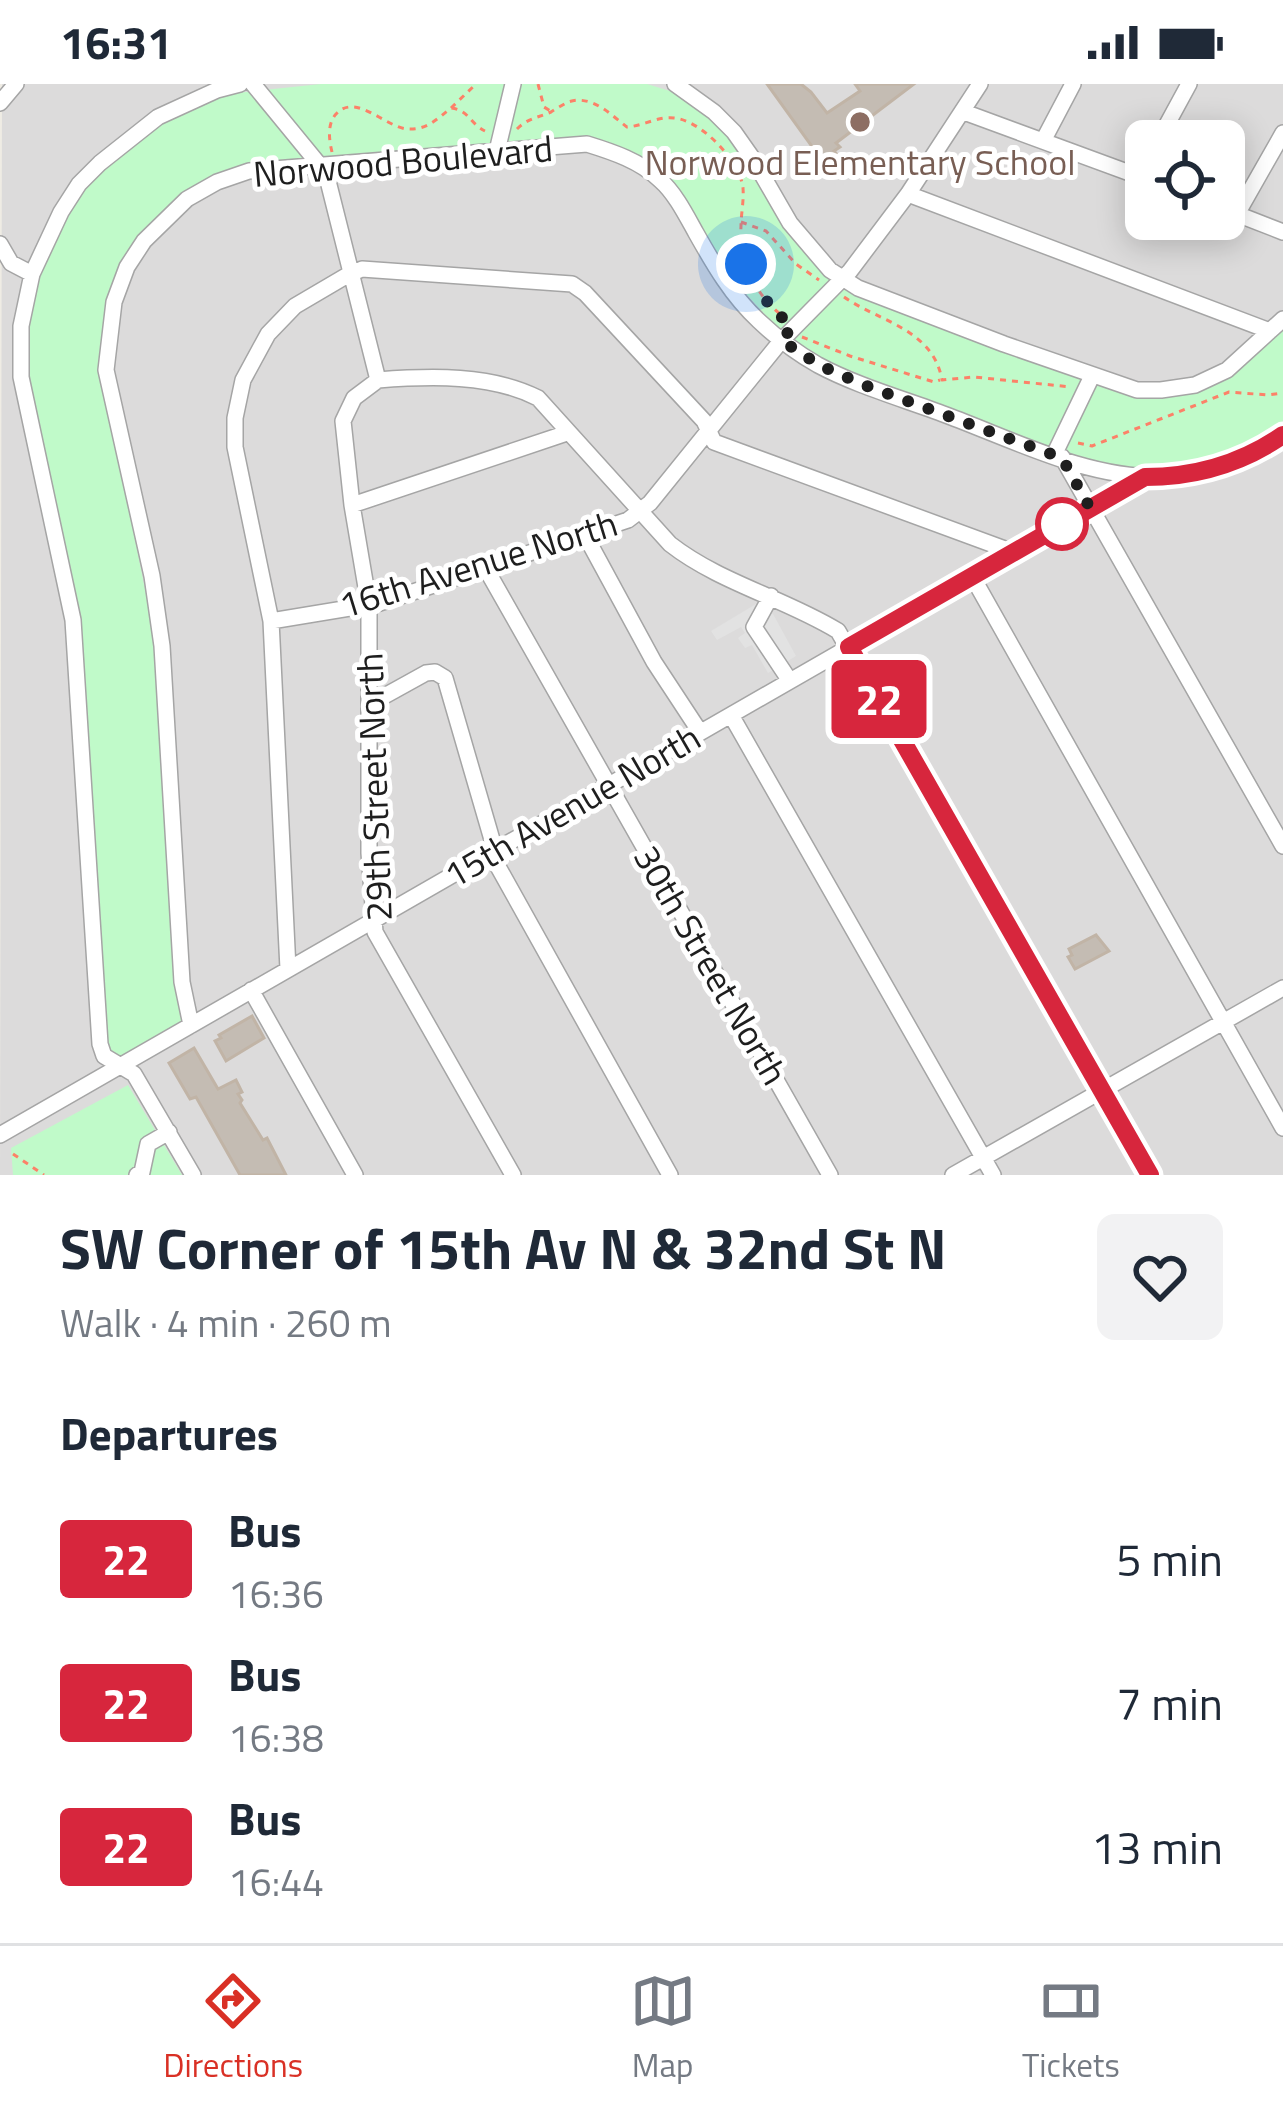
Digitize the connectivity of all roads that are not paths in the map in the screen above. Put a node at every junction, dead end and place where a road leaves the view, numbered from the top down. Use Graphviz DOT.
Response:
graph roads {
  1 [pos="16,84"];
  2 [pos="241,84"];
  3 [pos="253,84"];
  4 [pos="513,84"];
  5 [pos="675,84"];
  6 [pos="980,84"];
  7 [pos="1073,84"];
  8 [pos="1189,84"];
  9 [pos="215,87"];
  10 [pos="0,103"];
  11 [pos="964,112"];
  12 [pos="1169,120"];
  13 [pos="1283,133"];
  14 [pos="1043,141"];
  15 [pos="495,142"];
  16 [pos="326,159"];
  17 [pos="1125,168"];
  18 [pos="1245,190"];
  19 [pos="908,194"];
  20 [pos="1245,217"];
  21 [pos="1283,232"];
  22 [pos="0,244"];
  23 [pos="32,274"];
  24 [pos="351,275"];
  25 [pos="830,283"];
  26 [pos="1283,319"];
  27 [pos="1270,331"];
  28 [pos="787,334"];
  29 [pos="1092,376"];
  30 [pos="378,380"];
  31 [pos="709,430"];
  32 [pos="567,433"];
  33 [pos="1283,435"];
  34 [pos="1058,456"];
  35 [pos="1145,477"];
  36 [pos="352,505"];
  37 [pos="1090,508"];
  38 [pos="640,510"];
  39 [pos="584,533"];
  40 [pos="1013,552"];
  41 [pos="485,567"];
  42 [pos="972,576"];
  43 [pos="771,596"];
  44 [pos="369,605"];
  45 [pos="271,621"];
  46 [pos="849,647"];
  47 [pos="790,681"];
  48 [pos="370,704"];
  49 [pos="730,715"];
  50 [pos="700,732"];
  51 [pos="609,785"];
  52 [pos="1283,846"];
  53 [pos="495,850"];
  54 [pos="374,920"];
  55 [pos="288,970"];
  56 [pos="1283,988"];
  57 [pos="251,990"];
  58 [pos="1222,1022"];
  59 [pos="191,1025"];
  60 [pos="120,1066"];
  61 [pos="1102,1090"];
  62 [pos="1283,1128"];
  63 [pos="169,1132"];
  64 [pos="0,1135"];
  65 [pos="983,1158"];
  66 [pos="137,1175"];
  67 [pos="194,1175"];
  68 [pos="356,1175"];
  69 [pos="513,1175"];
  70 [pos="670,1175"];
  71 [pos="830,1175"];
  72 [pos="953,1175"];
  73 [pos="993,1175"];
  74 [pos="1150,1175"];
  1 -- 10 [label="street"];
  2 -- 9 [label="street"];
  3 -- 16 [label="street"];
  4 -- 15 [label="street"];
  5 -- 25 [label="street"];
  6 -- 11 [label="street, 16th Avenue North"];
  7 -- 14 [label="street"];
  8 -- 12 [label="street"];
  9 -- 23 [label="street"];
  11 -- 14 [label="street"];
  11 -- 19 [label="street, 16th Avenue North"];
  13 -- 18 [label="street"];
  14 -- 17 [label="street"];
  15 -- 16 [label="street, Norwood Boulevard"];
  15 -- 28 [label="street, Norwood Boulevard"];
  16 -- 24 [label="street"];
  16 -- 59 [label="street, Norwood Boulevard"];
  19 -- 25 [label="street, 16th Avenue North"];
  19 -- 27 [label="street"];
  20 -- 21 [label="street"];
  22 -- 23 [label="street"];
  23 -- 60 [label="street"];
  24 -- 30 [label="street"];
  24 -- 31 [label="street"];
  24 -- 45 [label="street"];
  25 -- 28 [label="street, 16th Avenue North"];
  25 -- 29 [label="street"];
  26 -- 27 [label="street"];
  27 -- 29 [label="street"];
  28 -- 31 [label="street, 16th Avenue North"];
  28 -- 34 [label="street, Norwood Boulevard"];
  29 -- 34 [label="street"];
  30 -- 32 [label="street"];
  30 -- 36 [label="street, 29th Street North"];
  31 -- 38 [label="street, 16th Avenue North"];
  31 -- 40 [label="street"];
  32 -- 36 [label="street"];
  32 -- 38 [label="street"];
  33 -- 35 [label="street, Norwood Boulevard"];
  34 -- 35 [label="street, Norwood Boulevard"];
  34 -- 37 [label="street"];
  35 -- 37 [label="street, 15th Avenue North"];
  36 -- 44 [label="street, 29th Street North"];
  37 -- 40 [label="street, 15th Avenue North"];
  37 -- 52 [label="street"];
  38 -- 39 [label="street, 16th Avenue North"];
  38 -- 43 [label="street"];
  39 -- 41 [label="street, 16th Avenue North"];
  39 -- 50 [label="street"];
  40 -- 42 [label="street, 15th Avenue North"];
  41 -- 44 [label="street, 16th Avenue North"];
  41 -- 51 [label="street, 30th Street North"];
  42 -- 46 [label="street, 15th Avenue North"];
  42 -- 58 [label="street"];
  43 -- 46 [label="street"];
  43 -- 47 [label="street"];
  44 -- 45 [label="street, 16th Avenue North"];
  44 -- 48 [label="street, 29th Street North"];
  45 -- 55 [label="street"];
  46 -- 47 [label="street, 15th Avenue North"];
  46 -- 61 [label="street"];
  47 -- 49 [label="street, 15th Avenue North"];
  48 -- 53 [label="street"];
  48 -- 54 [label="street, 29th Street North"];
  49 -- 50 [label="street, 15th Avenue North"];
  49 -- 65 [label="street"];
  50 -- 51 [label="street, 15th Avenue North"];
  51 -- 53 [label="street, 15th Avenue North"];
  51 -- 71 [label="street, 30th Street North"];
  53 -- 54 [label="street, 15th Avenue North"];
  53 -- 70 [label="street"];
  54 -- 55 [label="street, 15th Avenue North"];
  54 -- 69 [label="street, 29th Street North"];
  55 -- 57 [label="street, 15th Avenue North"];
  56 -- 58 [label="street"];
  57 -- 59 [label="street, 15th Avenue North"];
  57 -- 68 [label="street"];
  58 -- 61 [label="street"];
  58 -- 62 [label="street"];
  59 -- 60 [label="street, 15th Avenue North"];
  60 -- 63 [label="street"];
  60 -- 64 [label="street, 15th Avenue North"];
  61 -- 65 [label="street"];
  61 -- 74 [label="street"];
  63 -- 66 [label="street"];
  63 -- 67 [label="street"];
  65 -- 72 [label="street"];
  65 -- 73 [label="street"];
}
